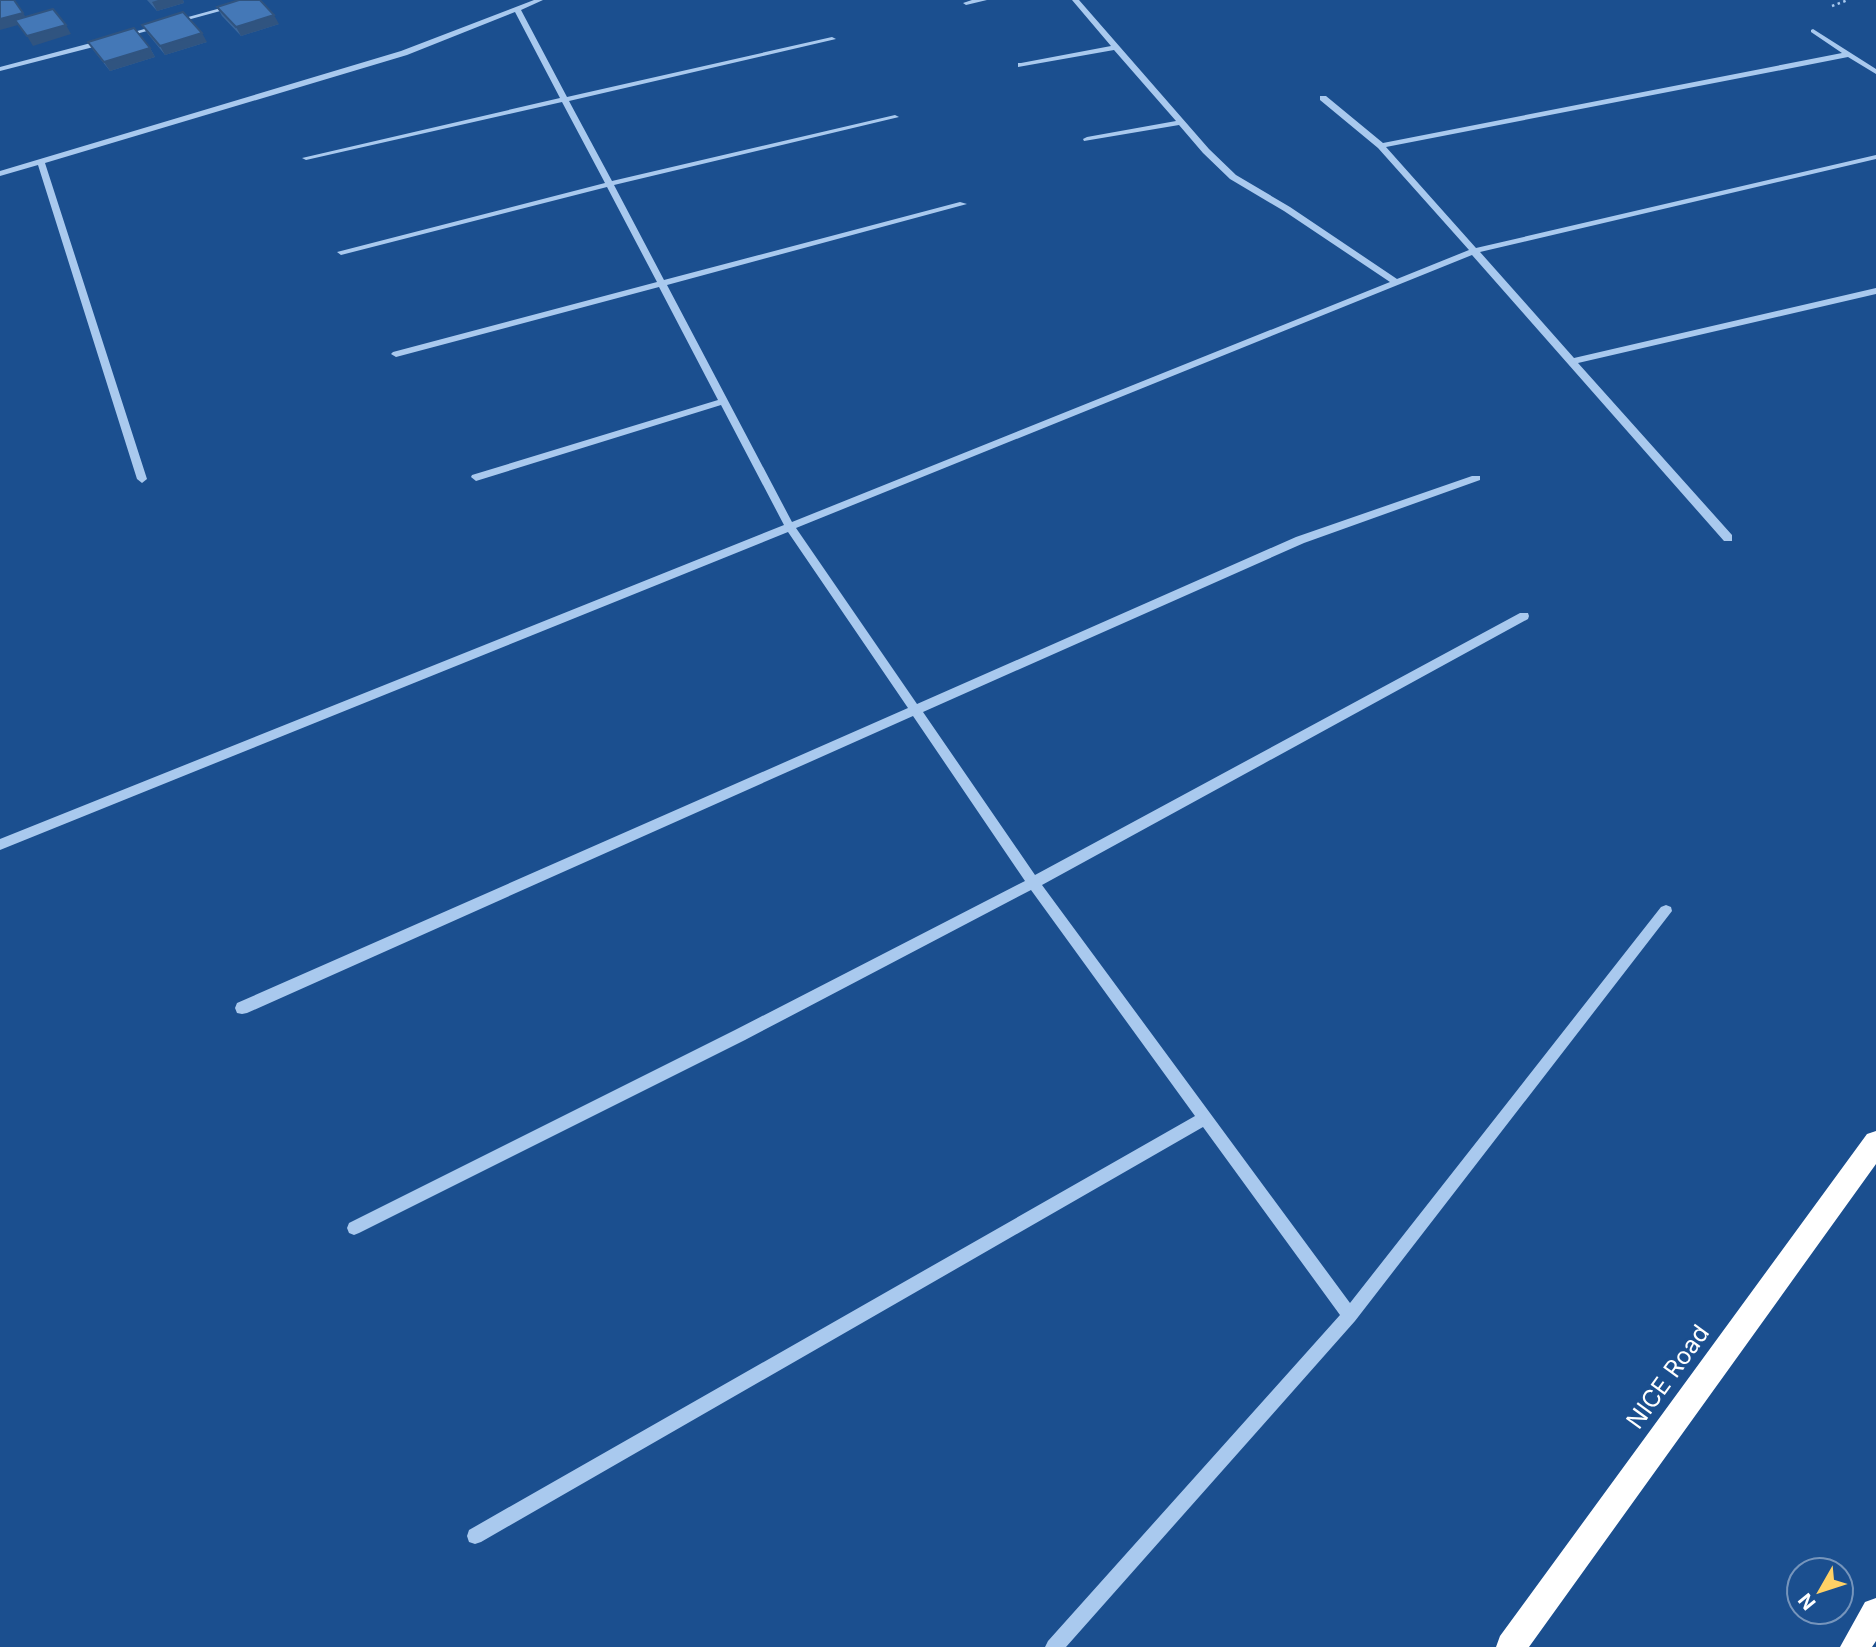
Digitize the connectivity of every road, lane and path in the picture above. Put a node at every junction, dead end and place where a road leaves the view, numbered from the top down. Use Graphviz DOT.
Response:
graph roads {
  1 [pos="258,0"];
  2 [pos="540,0"];
  3 [pos="984,0"];
  4 [pos="1075,0"];
  5 [pos="966,3"];
  6 [pos="517,9"];
  7 [pos="1813,31"];
  8 [pos="832,39"];
  9 [pos="1116,47"];
  10 [pos="1850,54"];
  11 [pos="1021,65"];
  12 [pos="0,69"];
  13 [pos="1876,72"];
  14 [pos="564,98"];
  15 [pos="1323,98"];
  16 [pos="895,117"];
  17 [pos="1181,122"];
  18 [pos="1087,139"];
  19 [pos="1381,146"];
  20 [pos="1876,157"];
  21 [pos="306,158"];
  22 [pos="41,162"];
  23 [pos="0,174"];
  24 [pos="609,184"];
  25 [pos="963,204"];
  26 [pos="1474,251"];
  27 [pos="341,252"];
  28 [pos="1395,282"];
  29 [pos="662,284"];
  30 [pos="1876,291"];
  31 [pos="396,354"];
  32 [pos="1573,361"];
  33 [pos="724,401"];
  34 [pos="476,477"];
  35 [pos="1476,478"];
  36 [pos="142,479"];
  37 [pos="790,527"];
  38 [pos="1728,538"];
  39 [pos="1524,616"];
  40 [pos="914,710"];
  41 [pos="0,845"];
  42 [pos="1033,883"];
  43 [pos="1666,911"];
  44 [pos="242,1008"];
  45 [pos="1206,1117"];
  46 [pos="1876,1143"];
  47 [pos="354,1228"];
  48 [pos="1350,1316"];
  49 [pos="474,1536"];
  50 [pos="1876,1613"];
  51 [pos="1054,1647"];
  52 [pos="1511,1647"];
  53 [pos="1855,1647"];
  1 -- 12 [label="street"];
  2 -- 6 [label="street"];
  3 -- 5 [label="street"];
  4 -- 9 [label="street"];
  6 -- 14 [label="street"];
  6 -- 22 [label="street"];
  7 -- 10 [label="street"];
  8 -- 14 [label="street"];
  9 -- 11 [label="street"];
  9 -- 17 [label="street"];
  10 -- 13 [label="street"];
  10 -- 19 [label="street"];
  14 -- 21 [label="street"];
  14 -- 24 [label="street"];
  15 -- 19 [label="street"];
  16 -- 24 [label="street"];
  17 -- 18 [label="street"];
  17 -- 28 [label="street"];
  19 -- 26 [label="street"];
  20 -- 26 [label="street"];
  22 -- 23 [label="street"];
  22 -- 36 [label="street"];
  24 -- 27 [label="street"];
  24 -- 29 [label="street"];
  25 -- 29 [label="street"];
  26 -- 28 [label="street"];
  26 -- 32 [label="street"];
  28 -- 37 [label="street"];
  29 -- 31 [label="street"];
  29 -- 33 [label="street"];
  30 -- 32 [label="street"];
  32 -- 38 [label="street"];
  33 -- 34 [label="street"];
  33 -- 37 [label="street"];
  35 -- 40 [label="street"];
  37 -- 40 [label="street"];
  37 -- 41 [label="street"];
  39 -- 42 [label="street"];
  40 -- 42 [label="street"];
  40 -- 44 [label="street"];
  42 -- 45 [label="street"];
  42 -- 47 [label="street"];
  43 -- 48 [label="street"];
  45 -- 48 [label="street"];
  45 -- 49 [label="street"];
  46 -- 52 [label="highway, NICE Road"];
  48 -- 51 [label="street"];
  50 -- 53 [label="highway"];
}
